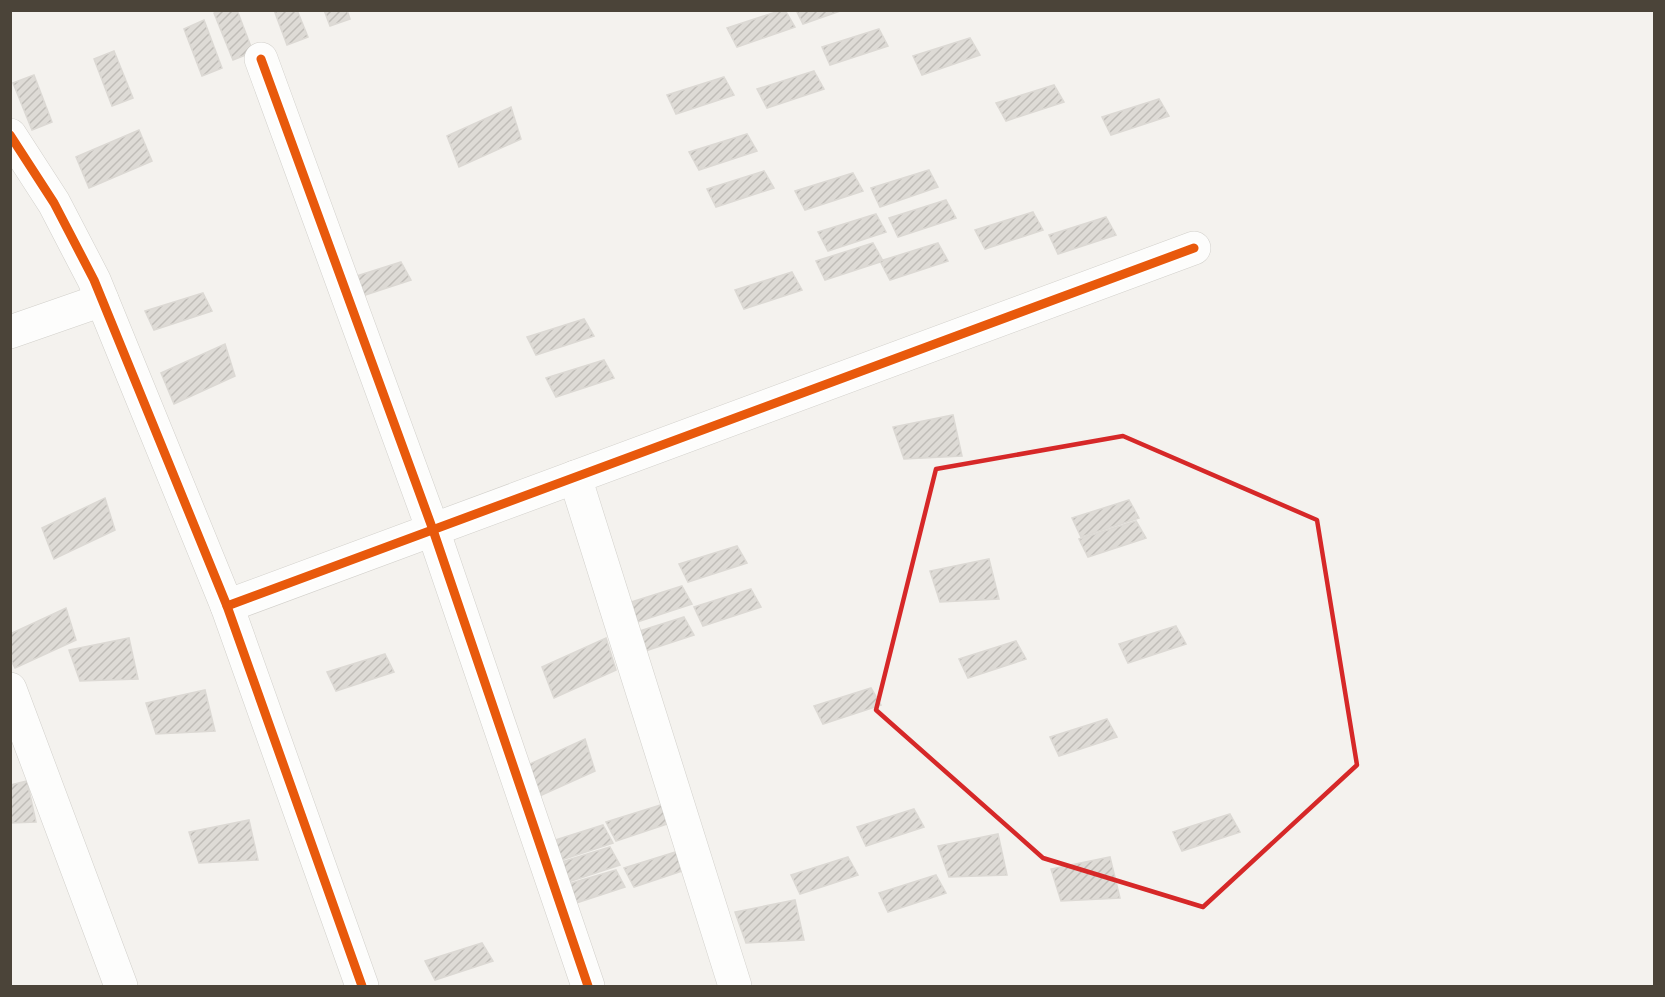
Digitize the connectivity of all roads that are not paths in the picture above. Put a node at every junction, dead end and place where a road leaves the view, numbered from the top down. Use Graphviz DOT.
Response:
graph roads {
  1 [pos="261,59"];
  2 [pos="10,135"];
  3 [pos="1194,249"];
  4 [pos="102,300"];
  5 [pos="10,332"];
  6 [pos="575,477"];
  7 [pos="433,530"];
  8 [pos="227,606"];
  9 [pos="10,689"];
  10 [pos="121,987"];
  11 [pos="362,987"];
  12 [pos="588,987"];
  13 [pos="735,987"];
  1 -- 7 [label="street"];
  2 -- 4 [label="street"];
  3 -- 6 [label="street"];
  4 -- 5 [label="street"];
  4 -- 8 [label="street"];
  6 -- 7 [label="street"];
  6 -- 13 [label="street"];
  7 -- 8 [label="street"];
  7 -- 12 [label="street"];
  8 -- 11 [label="street"];
  9 -- 10 [label="street"];
}
